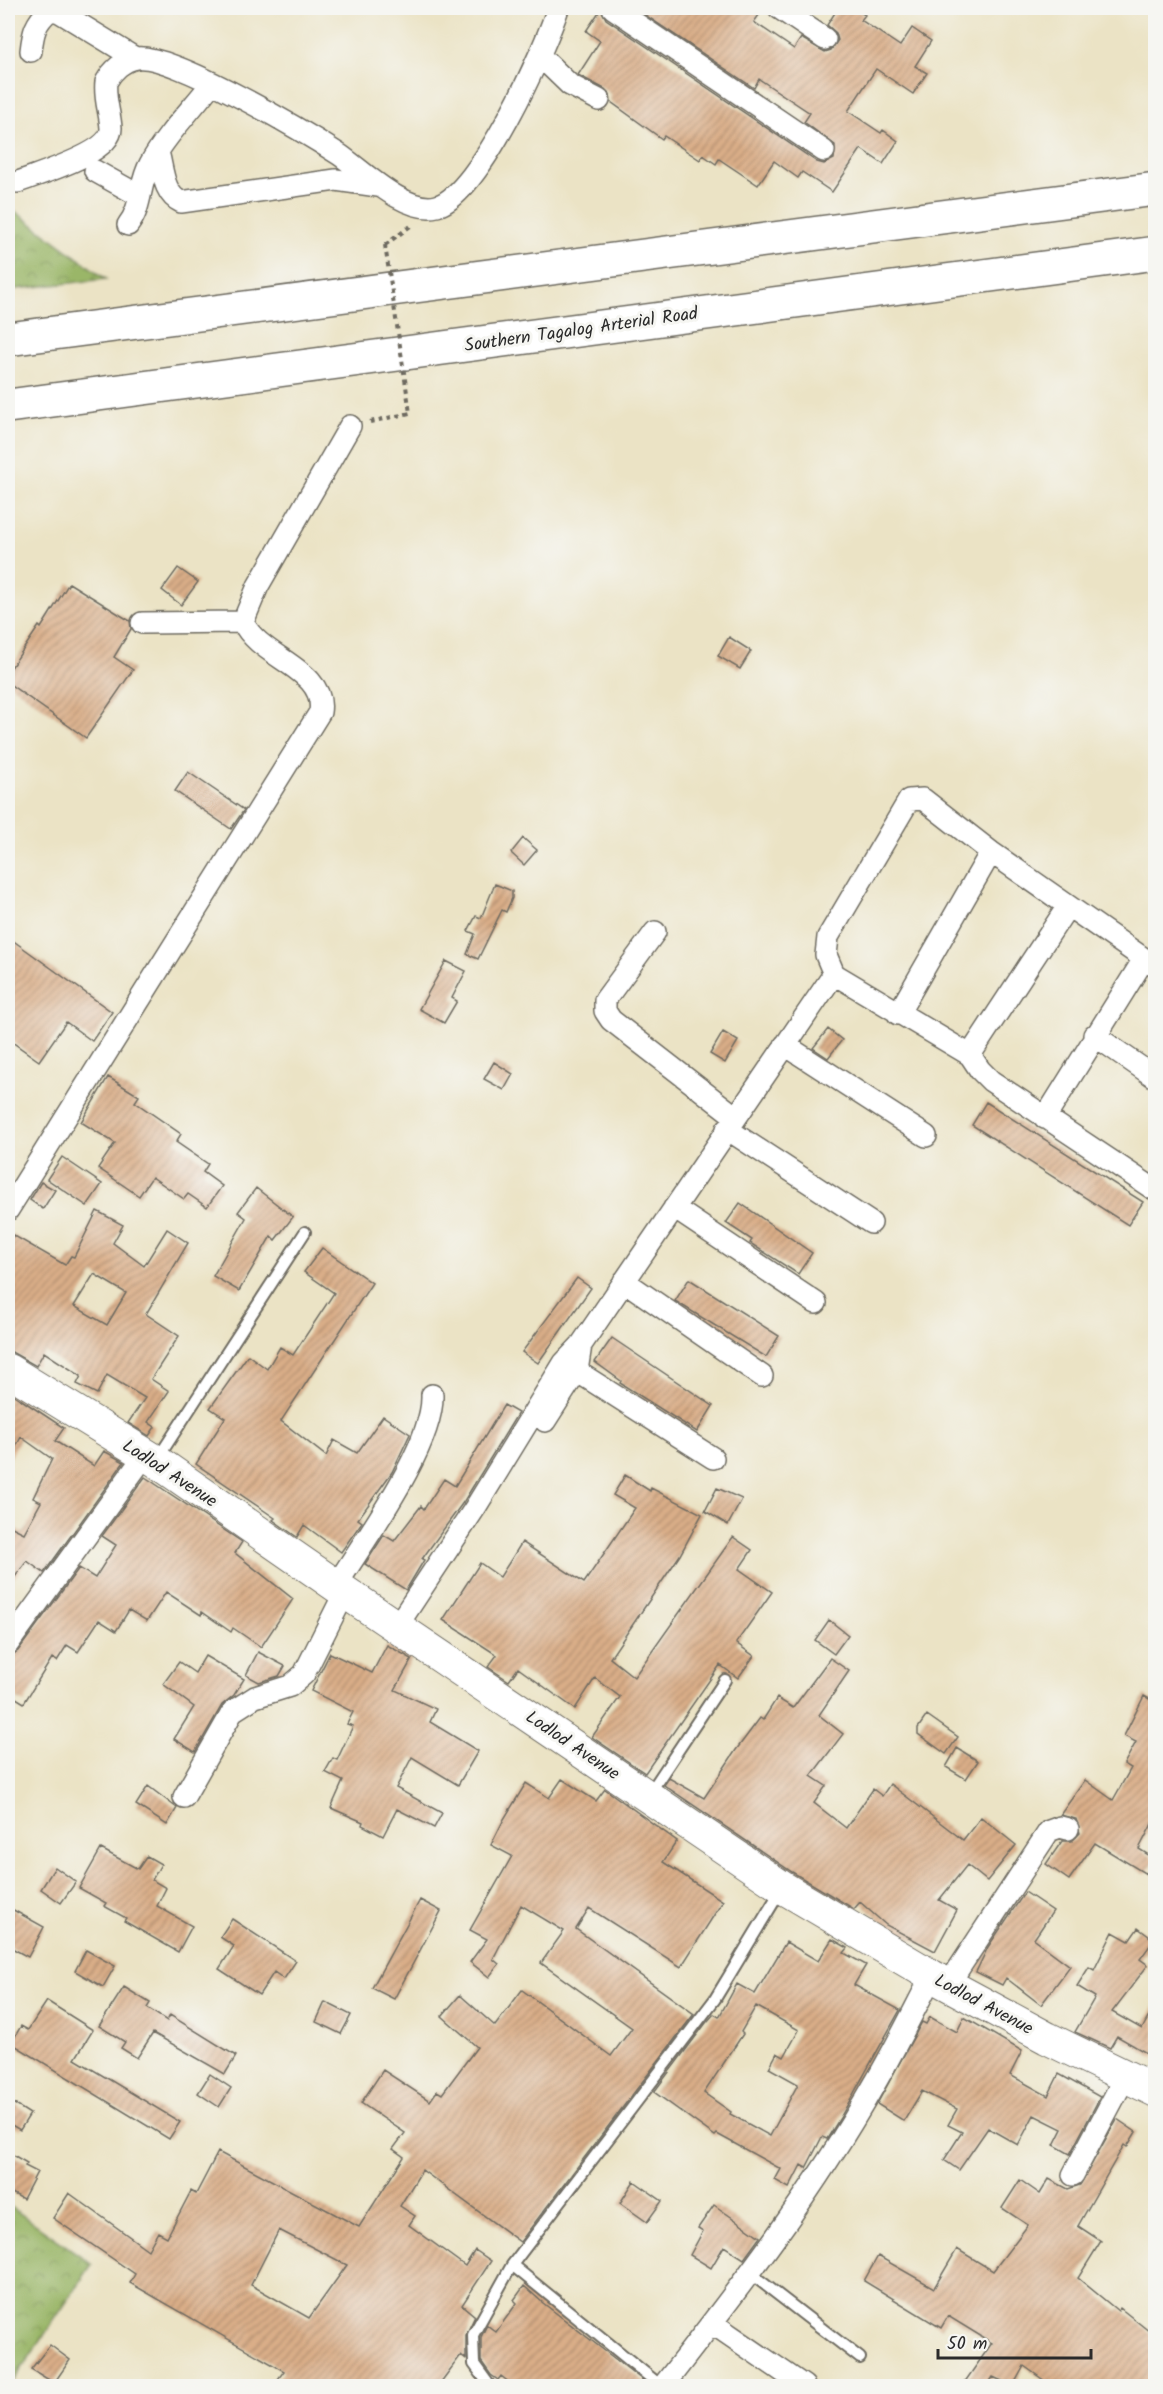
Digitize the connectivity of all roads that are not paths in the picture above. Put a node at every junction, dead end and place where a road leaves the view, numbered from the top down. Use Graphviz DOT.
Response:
graph roads {
  1 [pos="558,8"];
  2 [pos="613,8"];
  3 [pos="779,8"];
  4 [pos="825,39"];
  5 [pos="31,51"];
  6 [pos="540,56"];
  7 [pos="135,58"];
  8 [pos="212,83"];
  9 [pos="599,100"];
  10 [pos="824,151"];
  11 [pos="159,152"];
  12 [pos="95,171"];
  13 [pos="18,182"];
  14 [pos="384,187"];
  15 [pos="1155,189"];
  16 [pos="138,195"];
  17 [pos="128,225"];
  18 [pos="1155,253"];
  19 [pos="8,339"];
  20 [pos="8,406"];
  21 [pos="350,426"];
  22 [pos="243,622"];
  23 [pos="142,623"];
  24 [pos="991,852"];
  25 [pos="1068,906"];
  26 [pos="655,932"];
  27 [pos="1150,963"];
  28 [pos="834,974"];
  29 [pos="898,1014"];
  30 [pos="1094,1035"];
  31 [pos="785,1045"];
  32 [pos="970,1055"];
  33 [pos="1155,1078"];
  34 [pos="1045,1118"];
  35 [pos="731,1123"];
  36 [pos="926,1136"];
  37 [pos="1152,1188"];
  38 [pos="674,1208"];
  39 [pos="8,1210"];
  40 [pos="871,1223"];
  41 [pos="305,1232"];
  42 [pos="624,1281"];
  43 [pos="816,1303"];
  44 [pos="570,1367"];
  45 [pos="8,1370"];
  46 [pos="762,1376"];
  47 [pos="432,1395"];
  48 [pos="151,1458"];
  49 [pos="713,1458"];
  50 [pos="340,1589"];
  51 [pos="402,1629"];
  52 [pos="8,1644"];
  53 [pos="725,1680"];
  54 [pos="649,1795"];
  55 [pos="184,1797"];
  56 [pos="1068,1829"];
  57 [pos="783,1887"];
  58 [pos="940,1980"];
  59 [pos="1125,2077"];
  60 [pos="1155,2091"];
  61 [pos="1073,2175"];
  62 [pos="512,2265"];
  63 [pos="750,2273"];
  64 [pos="712,2323"];
  65 [pos="860,2358"];
  66 [pos="490,2386"];
  67 [pos="662,2386"];
  68 [pos="804,2386"];
  1 -- 6 [label="street"];
  2 -- 10 [label="street"];
  3 -- 4 [label="street"];
  5 -- 7 [label="street"];
  6 -- 9 [label="street"];
  6 -- 14 [label="street"];
  7 -- 8 [label="street"];
  7 -- 13 [label="street"];
  8 -- 11 [label="street"];
  8 -- 14 [label="street"];
  11 -- 14 [label="street"];
  11 -- 16 [label="street"];
  12 -- 16 [label="street"];
  15 -- 19 [label="highway"];
  16 -- 17 [label="street"];
  18 -- 20 [label="highway, Southern Tagalog Arterial Road"];
  21 -- 22 [label="street"];
  22 -- 23 [label="street"];
  22 -- 39 [label="street"];
  24 -- 25 [label="street"];
  24 -- 28 [label="street"];
  24 -- 29 [label="street"];
  25 -- 27 [label="street"];
  25 -- 32 [label="street"];
  26 -- 35 [label="street"];
  27 -- 30 [label="street"];
  28 -- 29 [label="street"];
  28 -- 31 [label="street"];
  29 -- 32 [label="street"];
  30 -- 33 [label="street"];
  30 -- 34 [label="street"];
  31 -- 35 [label="street"];
  31 -- 36 [label="street"];
  32 -- 34 [label="street"];
  34 -- 37 [label="street"];
  35 -- 38 [label="street"];
  35 -- 40 [label="street"];
  38 -- 42 [label="street"];
  38 -- 43 [label="street"];
  41 -- 48 [label="lane"];
  42 -- 44 [label="street"];
  42 -- 46 [label="street"];
  44 -- 49 [label="street"];
  44 -- 51 [label="street"];
  45 -- 48 [label="main road, Lodlod Avenue"];
  47 -- 50 [label="street"];
  48 -- 50 [label="main road, Lodlod Avenue"];
  48 -- 52 [label="street"];
  50 -- 51 [label="main road, Lodlod Avenue"];
  50 -- 55 [label="street"];
  51 -- 54 [label="main road, Lodlod Avenue"];
  53 -- 54 [label="lane"];
  54 -- 57 [label="main road, Lodlod Avenue"];
  56 -- 58 [label="street"];
  57 -- 58 [label="main road, Lodlod Avenue"];
  57 -- 62 [label="lane"];
  58 -- 59 [label="main road, Lodlod Avenue"];
  58 -- 63 [label="street"];
  59 -- 60 [label="main road, Lodlod Avenue"];
  59 -- 61 [label="street"];
  62 -- 66 [label="lane"];
  62 -- 67 [label="lane"];
  63 -- 64 [label="street"];
  63 -- 65 [label="lane"];
  64 -- 67 [label="street"];
  64 -- 68 [label="street"];
}
